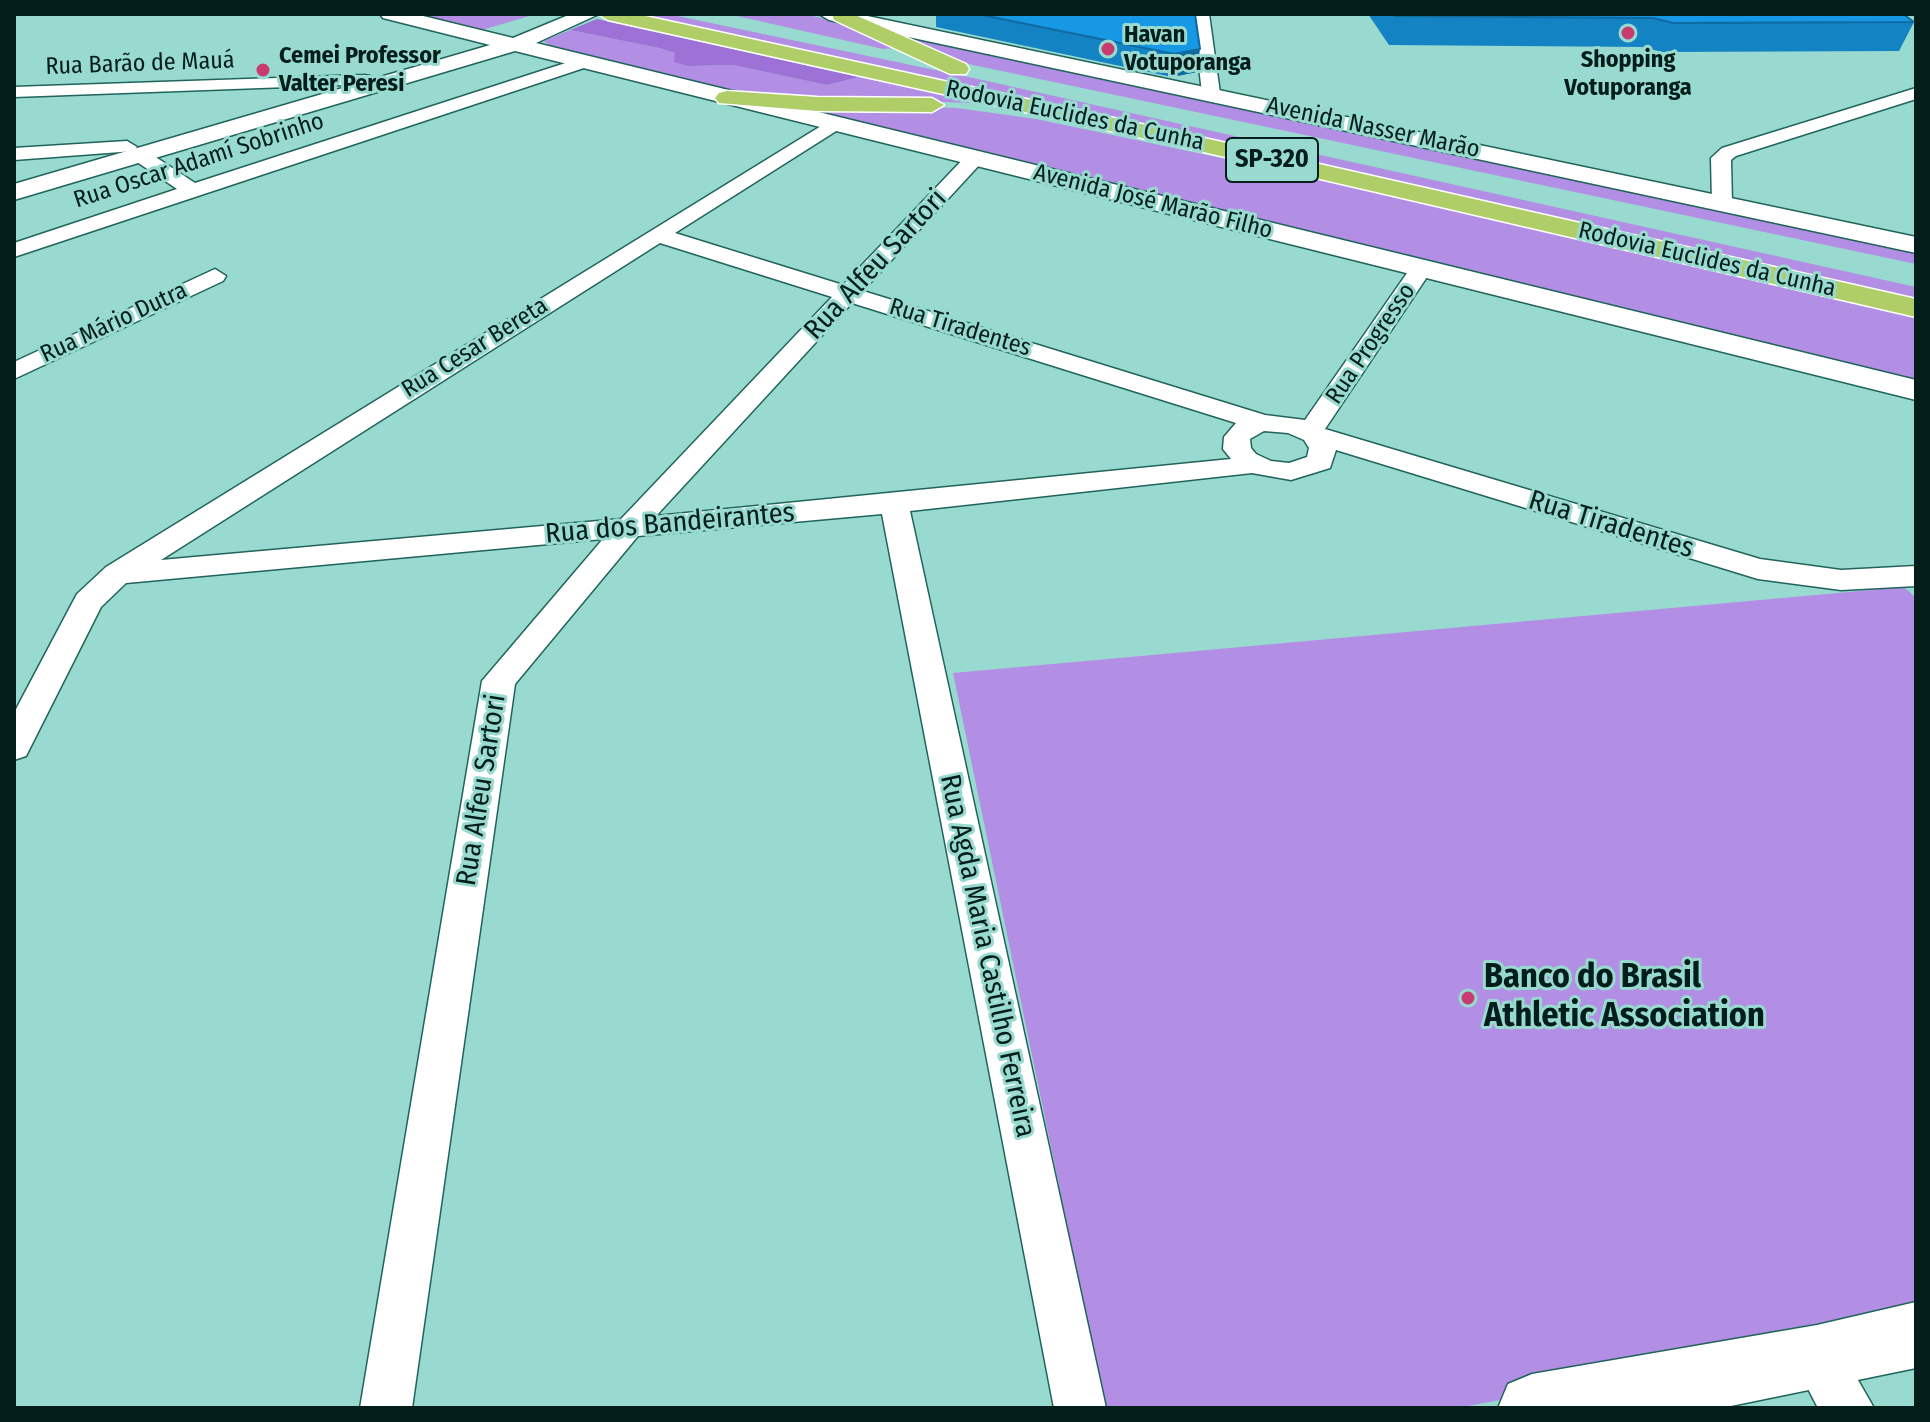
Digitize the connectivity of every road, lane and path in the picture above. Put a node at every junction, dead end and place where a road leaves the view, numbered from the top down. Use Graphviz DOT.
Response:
graph roads {
  1 [pos="390,14"];
  2 [pos="548,14"];
  3 [pos="589,14"];
  4 [pos="687,14"];
  5 [pos="1201,14"];
  6 [pos="835,15"];
  7 [pos="618,16"];
  8 [pos="486,38"];
  9 [pos="516,44"];
  10 [pos="584,62"];
  11 [pos="975,75"];
  12 [pos="371,84"];
  13 [pos="14,92"];
  14 [pos="1211,93"];
  15 [pos="1916,93"];
  16 [pos="727,98"];
  17 [pos="834,124"];
  18 [pos="1169,137"];
  19 [pos="134,151"];
  20 [pos="14,154"];
  21 [pos="975,158"];
  22 [pos="14,178"];
  23 [pos="193,191"];
  24 [pos="14,192"];
  25 [pos="1722,203"];
  26 [pos="657,235"];
  27 [pos="1916,245"];
  28 [pos="14,250"];
  29 [pos="1422,268"];
  30 [pos="215,276"];
  31 [pos="1916,283"];
  32 [pos="849,294"];
  33 [pos="1916,308"];
  34 [pos="14,371"];
  35 [pos="1916,390"];
  36 [pos="1263,423"];
  37 [pos="1309,428"];
  38 [pos="1238,460"];
  39 [pos="894,504"];
  40 [pos="630,527"];
  41 [pos="117,574"];
  42 [pos="1916,576"];
  43 [pos="14,747"];
  44 [pos="1916,1335"];
  45 [pos="1832,1383"];
  46 [pos="1557,1406"];
  47 [pos="386,1408"];
  48 [pos="1080,1408"];
  1 -- 8 [label="main road, Avenida José Marão Filho"];
  2 -- 8 [label="main road"];
  3 -- 9 [label="main road"];
  4 -- 11 [label="highway, Rodovia Euclides da Cunha / SP-320"];
  5 -- 14 [label="street"];
  6 -- 11 [label="highway"];
  6 -- 14 [label="main road, Avenida Nasser Marão"];
  7 -- 18 [label="highway, Rodovia Euclides da Cunha / SP-320"];
  8 -- 9 [label="main road, Avenida José Marão Filho"];
  8 -- 12 [label="main road"];
  9 -- 10 [label="main road, Avenida José Marão Filho"];
  9 -- 12 [label="main road"];
  10 -- 16 [label="main road, Avenida José Marão Filho"];
  10 -- 23 [label="street, Rua Oscar Adamí Sobrinho"];
  11 -- 31 [label="highway, Rodovia Euclides da Cunha / SP-320"];
  12 -- 13 [label="street, Rua Barão de Mauá"];
  12 -- 19 [label="main road"];
  14 -- 25 [label="main road, Avenida Nasser Marão"];
  15 -- 25 [label="street"];
  16 -- 17 [label="main road, Avenida José Marão Filho"];
  16 -- 18 [label="highway"];
  17 -- 21 [label="main road, Avenida José Marão Filho"];
  17 -- 26 [label="street, Rua Cesar Bereta"];
  18 -- 33 [label="highway, Rodovia Euclides da Cunha / SP-320"];
  19 -- 20 [label="street"];
  19 -- 22 [label="main road"];
  19 -- 23 [label="street"];
  19 -- 24 [label="main road"];
  21 -- 29 [label="main road, Avenida José Marão Filho"];
  21 -- 32 [label="street, Rua Alfeu Sartori"];
  23 -- 28 [label="street, Rua Oscar Adamí Sobrinho"];
  25 -- 27 [label="main road, Avenida Nasser Marão"];
  26 -- 32 [label="street, Rua Tiradentes"];
  26 -- 41 [label="street, Rua Cesar Bereta"];
  29 -- 35 [label="main road, Avenida José Marão Filho"];
  29 -- 37 [label="street, Rua Progresso"];
  30 -- 34 [label="street, Rua Mário Dutra"];
  32 -- 36 [label="street, Rua Tiradentes"];
  32 -- 40 [label="street, Rua Alfeu Sartori"];
  36 -- 37 [label="street, Rua Tiradentes"];
  36 -- 38 [label="street"];
  37 -- 38 [label="street, Rua dos Bandeirantes"];
  37 -- 42 [label="street, Rua Tiradentes"];
  38 -- 39 [label="street, Rua dos Bandeirantes"];
  39 -- 40 [label="street, Rua dos Bandeirantes"];
  39 -- 48 [label="street, Rua Agda Maria Castilho Ferreira"];
  40 -- 41 [label="street, Rua dos Bandeirantes"];
  40 -- 47 [label="street, Rua Alfeu Sartori"];
  41 -- 43 [label="street, Rua Cesar Bereta"];
  44 -- 45 [label="main road"];
  45 -- 46 [label="main road"];
}
